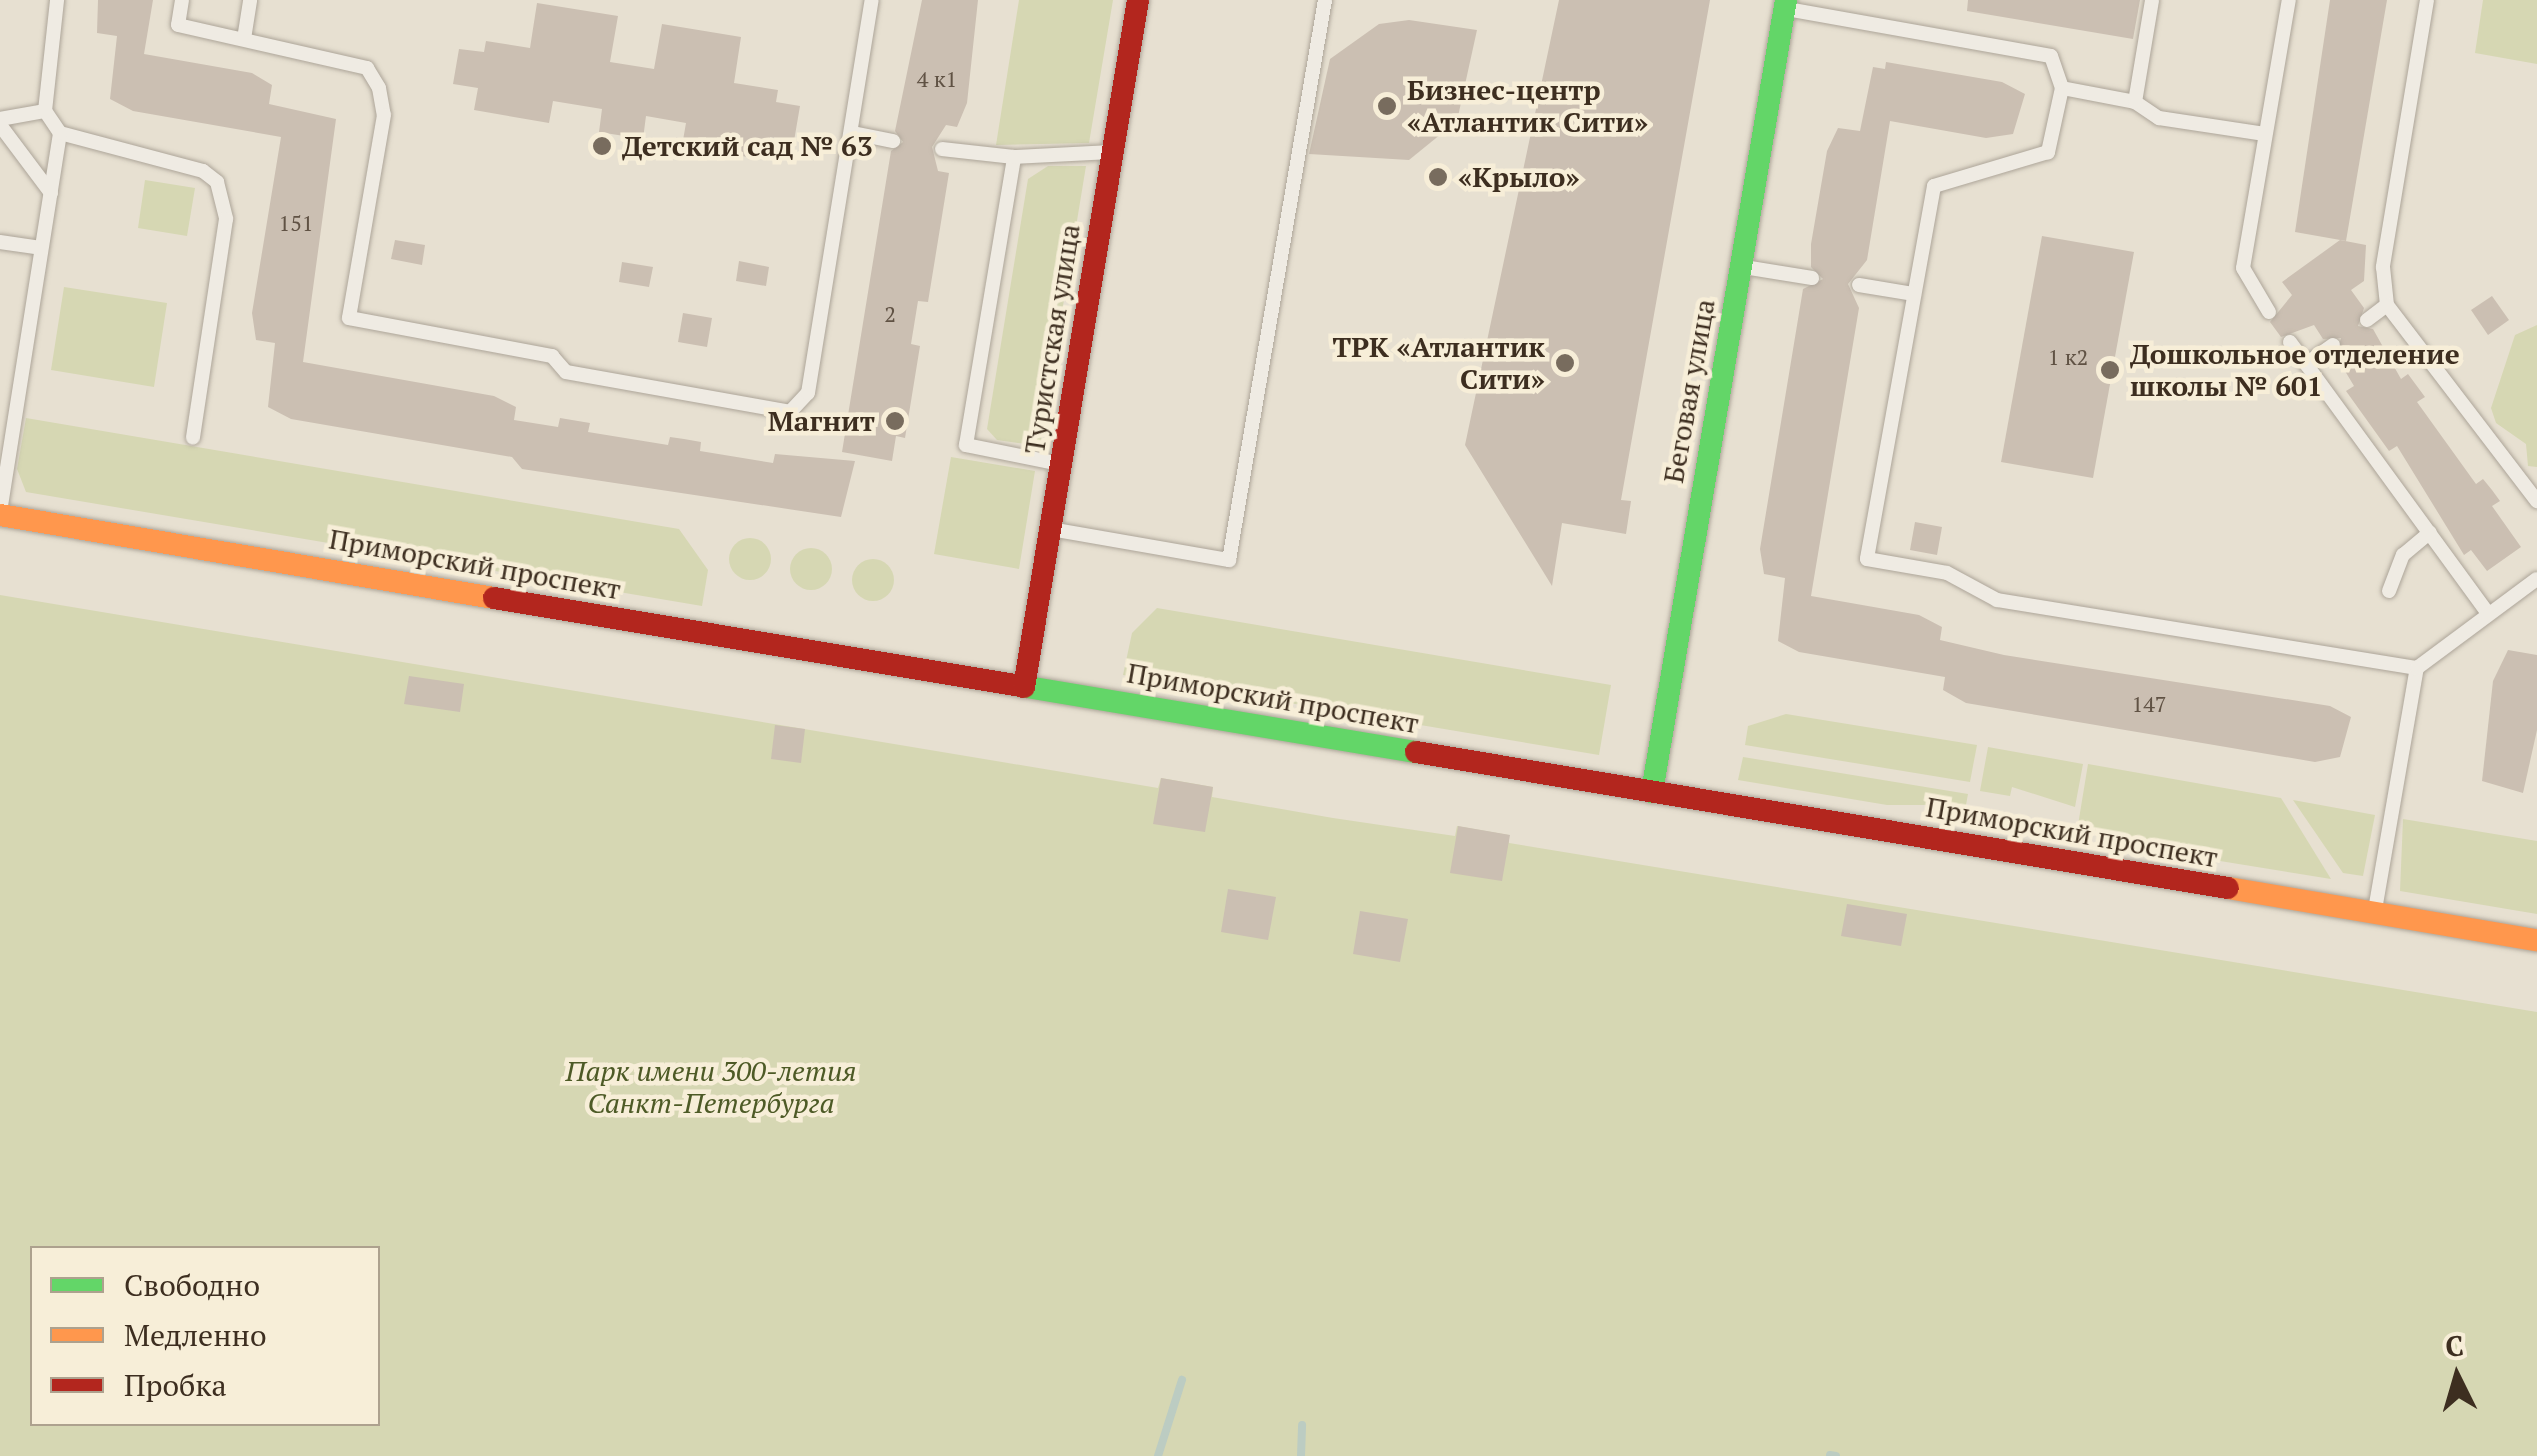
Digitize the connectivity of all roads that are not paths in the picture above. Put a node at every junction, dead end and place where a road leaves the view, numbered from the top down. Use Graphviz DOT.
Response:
graph roads {
  1 [pos="56,0"];
  2 [pos="182,0"];
  3 [pos="250,0"];
  4 [pos="872,0"];
  5 [pos="1138,0"];
  6 [pos="1326,0"];
  7 [pos="2152,0"];
  8 [pos="2289,0"];
  9 [pos="2426,0"];
  10 [pos="1786,4"];
  11 [pos="244,39"];
  12 [pos="2062,88"];
  13 [pos="2135,102"];
  14 [pos="45,111"];
  15 [pos="0,121"];
  16 [pos="60,132"];
  17 [pos="853,133"];
  18 [pos="2265,134"];
  19 [pos="893,141"];
  20 [pos="942,149"];
  21 [pos="1113,151"];
  22 [pos="1014,157"];
  23 [pos="51,194"];
  24 [pos="0,242"];
  25 [pos="41,248"];
  26 [pos="1741,266"];
  27 [pos="1812,278"];
  28 [pos="1859,285"];
  29 [pos="1914,294"];
  30 [pos="2387,306"];
  31 [pos="2270,312"];
  32 [pos="2367,320"];
  33 [pos="2290,342"];
  34 [pos="2333,345"];
  35 [pos="2306,364"];
  36 [pos="193,438"];
  37 [pos="1061,464"];
  38 [pos="2537,501"];
  39 [pos="0,514"];
  40 [pos="1050,529"];
  41 [pos="2430,532"];
  42 [pos="2537,579"];
  43 [pos="2390,591"];
  44 [pos="2488,614"];
  45 [pos="2418,668"];
  46 [pos="1024,687"];
  47 [pos="1652,792"];
  48 [pos="2375,913"];
  49 [pos="2537,940"];
  1 -- 14 [label="lane"];
  2 -- 11 [label="lane"];
  3 -- 11 [label="lane"];
  4 -- 17 [label="lane"];
  5 -- 21 [label="street, Туристская улица"];
  6 -- 40 [label="lane"];
  7 -- 13 [label="lane"];
  8 -- 18 [label="lane"];
  9 -- 30 [label="lane"];
  10 -- 12 [label="lane"];
  10 -- 26 [label="street, Беговая улица"];
  11 -- 17 [label="lane"];
  12 -- 13 [label="lane"];
  12 -- 29 [label="lane"];
  13 -- 18 [label="lane"];
  14 -- 15 [label="lane"];
  14 -- 16 [label="lane"];
  15 -- 23 [label="lane"];
  16 -- 23 [label="lane"];
  16 -- 36 [label="lane"];
  17 -- 19 [label="lane"];
  18 -- 31 [label="lane"];
  20 -- 22 [label="lane"];
  21 -- 22 [label="lane"];
  21 -- 37 [label="street, Туристская улица"];
  22 -- 37 [label="lane"];
  23 -- 25 [label="lane"];
  24 -- 25 [label="lane"];
  25 -- 39 [label="lane"];
  26 -- 27 [label="lane"];
  26 -- 47 [label="street, Беговая улица"];
  28 -- 29 [label="lane"];
  29 -- 45 [label="lane"];
  30 -- 32 [label="lane"];
  30 -- 38 [label="lane"];
  33 -- 35 [label="lane"];
  34 -- 35 [label="lane"];
  35 -- 41 [label="lane"];
  37 -- 40 [label="street, Туристская улица"];
  39 -- 46 [label="street, Приморский проспект"];
  40 -- 46 [label="street, Туристская улица"];
  41 -- 43 [label="lane"];
  41 -- 44 [label="lane"];
  42 -- 44 [label="lane"];
  44 -- 45 [label="lane"];
  45 -- 48 [label="lane"];
  46 -- 47 [label="street, Приморский проспект"];
  47 -- 48 [label="street, Приморский проспект"];
  48 -- 49 [label="street, Приморский проспект"];
}
